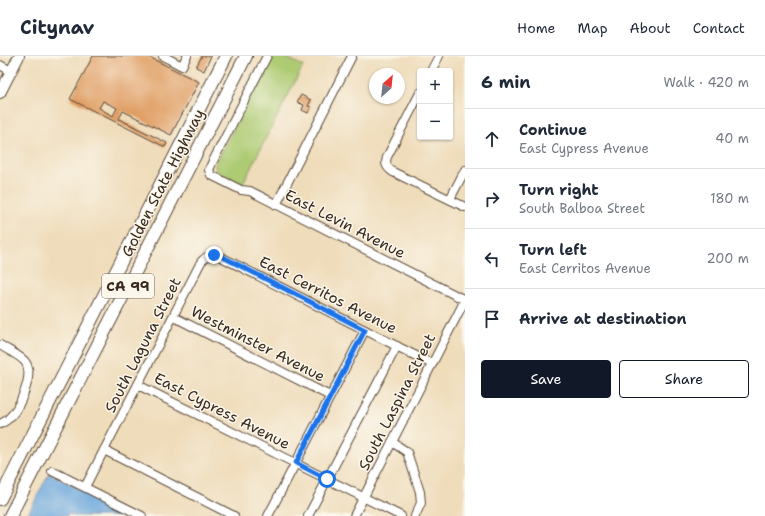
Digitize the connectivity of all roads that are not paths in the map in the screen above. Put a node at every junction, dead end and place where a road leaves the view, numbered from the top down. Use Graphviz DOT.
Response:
graph roads {
  1 [pos="19,56"];
  2 [pos="163,56"];
  3 [pos="187,56"];
  4 [pos="226,56"];
  5 [pos="246,56"];
  6 [pos="267,56"];
  7 [pos="352,56"];
  8 [pos="439,56"];
  9 [pos="0,65"];
  10 [pos="433,68"];
  11 [pos="11,71"];
  12 [pos="0,93"];
  13 [pos="417,99"];
  14 [pos="465,170"];
  15 [pos="450,199"];
  16 [pos="276,204"];
  17 [pos="465,207"];
  18 [pos="210,255"];
  19 [pos="465,300"];
  20 [pos="174,317"];
  21 [pos="365,330"];
  22 [pos="0,346"];
  23 [pos="397,346"];
  24 [pos="432,364"];
  25 [pos="138,384"];
  26 [pos="330,396"];
  27 [pos="0,424"];
  28 [pos="392,442"];
  29 [pos="104,450"];
  30 [pos="296,463"];
  31 [pos="52,471"];
  32 [pos="327,479"];
  33 [pos="85,487"];
  34 [pos="364,497"];
  35 [pos="0,499"];
  36 [pos="10,516"];
  37 [pos="142,516"];
  38 [pos="234,516"];
  39 [pos="268,516"];
  40 [pos="308,516"];
  41 [pos="354,516"];
  42 [pos="401,516"];
  43 [pos="415,516"];
  1 -- 11 [label="main road"];
  2 -- 3 [label="street"];
  4 -- 35 [label="highway, Golden State Highway / CA 99"];
  5 -- 36 [label="highway, Golden State Highway / CA 99"];
  6 -- 16 [label="street, East Levin Avenue"];
  7 -- 16 [label="street"];
  8 -- 10 [label="street"];
  9 -- 11 [label="street"];
  11 -- 12 [label="main road"];
  13 -- 15 [label="street"];
  14 -- 15 [label="street"];
  15 -- 17 [label="street"];
  16 -- 19 [label="street, East Levin Avenue"];
  18 -- 20 [label="street, South Laguna Street"];
  18 -- 21 [label="street, East Cerritos Avenue"];
  19 -- 24 [label="street, South Laspina Street"];
  20 -- 25 [label="street, South Laguna Street"];
  20 -- 26 [label="street, Westminster Avenue"];
  21 -- 23 [label="street, East Cerritos Avenue"];
  21 -- 26 [label="street"];
  22 -- 27 [label="street"];
  23 -- 24 [label="street, East Cerritos Avenue"];
  23 -- 32 [label="street"];
  24 -- 28 [label="street, South Laspina Street"];
  25 -- 29 [label="street, South Laguna Street"];
  25 -- 30 [label="street, East Cypress Avenue"];
  26 -- 30 [label="street"];
  28 -- 34 [label="street, South Laspina Street"];
  28 -- 43 [label="street"];
  29 -- 33 [label="street, South Laguna Street"];
  29 -- 38 [label="street"];
  30 -- 32 [label="street, East Cypress Avenue"];
  30 -- 39 [label="street"];
  31 -- 33 [label="street"];
  32 -- 34 [label="street, East Cypress Avenue"];
  32 -- 40 [label="street"];
  33 -- 37 [label="street"];
  34 -- 41 [label="street, South Laspina Street"];
  34 -- 42 [label="street, East Cypress Avenue"];
}
